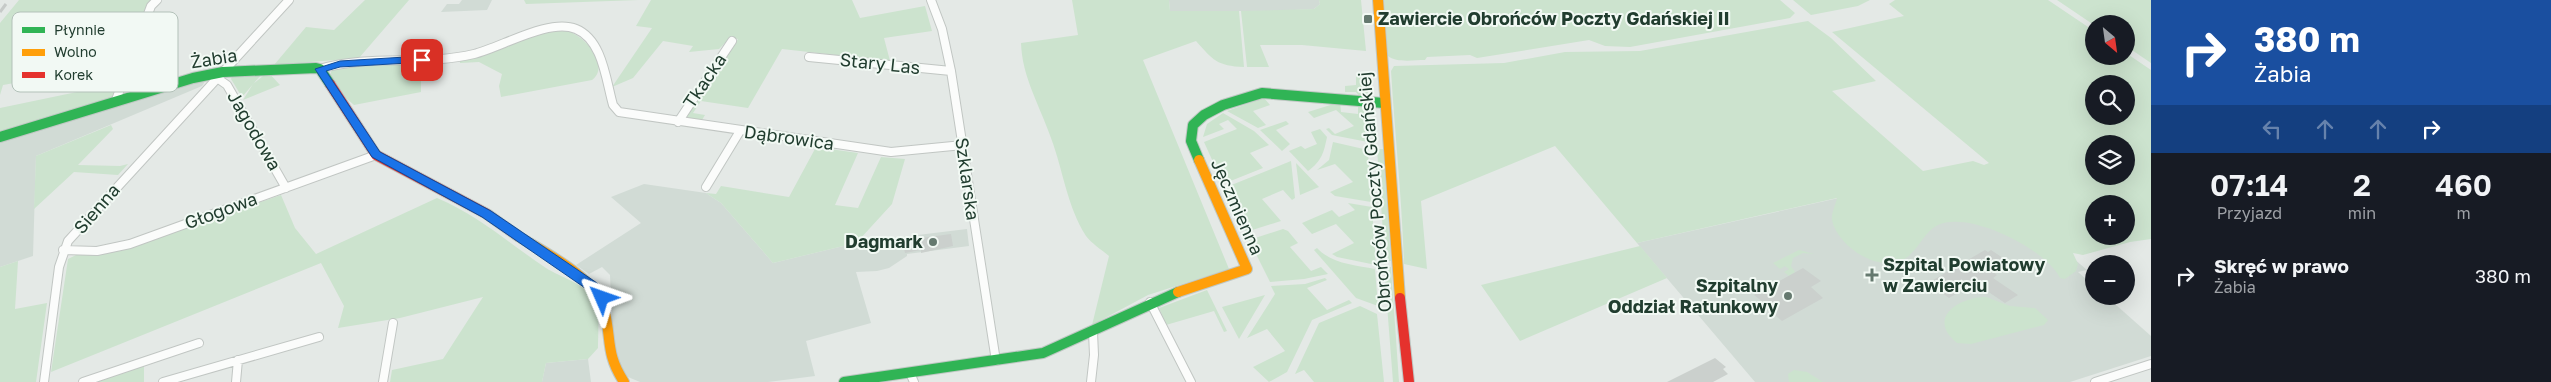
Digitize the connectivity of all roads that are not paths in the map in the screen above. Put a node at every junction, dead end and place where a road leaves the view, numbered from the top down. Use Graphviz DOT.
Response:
graph roads {
  1 [pos="157,0"];
  2 [pos="290,0"];
  3 [pos="931,0"];
  4 [pos="1378,0"];
  5 [pos="149,12"];
  6 [pos="732,41"];
  7 [pos="809,57"];
  8 [pos="320,69"];
  9 [pos="951,71"];
  10 [pos="220,75"];
  11 [pos="178,82"];
  12 [pos="119,92"];
  13 [pos="143,92"];
  14 [pos="116,100"];
  15 [pos="1384,103"];
  16 [pos="615,108"];
  17 [pos="678,122"];
  18 [pos="740,132"];
  19 [pos="0,137"];
  20 [pos="963,145"];
  21 [pos="376,155"];
  22 [pos="286,188"];
  23 [pos="706,188"];
  24 [pos="63,250"];
  25 [pos="1150,302"];
  26 [pos="393,322"];
  27 [pos="1093,332"];
  28 [pos="319,337"];
  29 [pos="199,343"];
  30 [pos="238,360"];
  31 [pos="996,361"];
  32 [pos="2151,364"];
  33 [pos="912,378"];
  34 [pos="44,382"];
  35 [pos="83,382"];
  36 [pos="163,382"];
  37 [pos="236,382"];
  38 [pos="383,382"];
  39 [pos="624,382"];
  40 [pos="844,382"];
  41 [pos="1091,382"];
  42 [pos="1191,382"];
  43 [pos="1408,382"];
  44 [pos="2096,382"];
  1 -- 5 [label="street"];
  2 -- 10 [label="street, Sienna"];
  3 -- 9 [label="street, Szklarska"];
  4 -- 15 [label="street, Obrońców Poczty Gdańskiej"];
  6 -- 17 [label="street, Tkacka"];
  7 -- 9 [label="street, Stary Las"];
  8 -- 10 [label="street, Żabia"];
  8 -- 16 [label="street, Żabia"];
  8 -- 21 [label="street"];
  9 -- 20 [label="street, Szklarska"];
  10 -- 11 [label="street, Żabia"];
  10 -- 22 [label="street, Jagodowa"];
  10 -- 24 [label="street, Sienna"];
  12 -- 14 [label="street"];
  13 -- 14 [label="street, Żabia"];
  14 -- 19 [label="street, Żabia"];
  15 -- 25 [label="street, Jęczmienna"];
  15 -- 43 [label="street, Obrońców Poczty Gdańskiej"];
  16 -- 17 [label="street, Dąbrowica"];
  17 -- 18 [label="street, Dąbrowica"];
  18 -- 20 [label="street, Dąbrowica"];
  18 -- 23 [label="street"];
  20 -- 31 [label="street, Szklarska"];
  21 -- 22 [label="street, Głogowa"];
  21 -- 39 [label="street"];
  22 -- 24 [label="street, Głogowa"];
  24 -- 34 [label="street, Sienna"];
  25 -- 27 [label="street, Jęczmienna"];
  25 -- 42 [label="street"];
  26 -- 38 [label="street"];
  27 -- 31 [label="street, Jęczmienna"];
  27 -- 41 [label="street"];
  28 -- 30 [label="street"];
  29 -- 35 [label="street"];
  30 -- 36 [label="street"];
  30 -- 37 [label="street"];
  31 -- 33 [label="street, Jęczmienna"];
  32 -- 44 [label="street"];
  33 -- 40 [label="street"];
}
